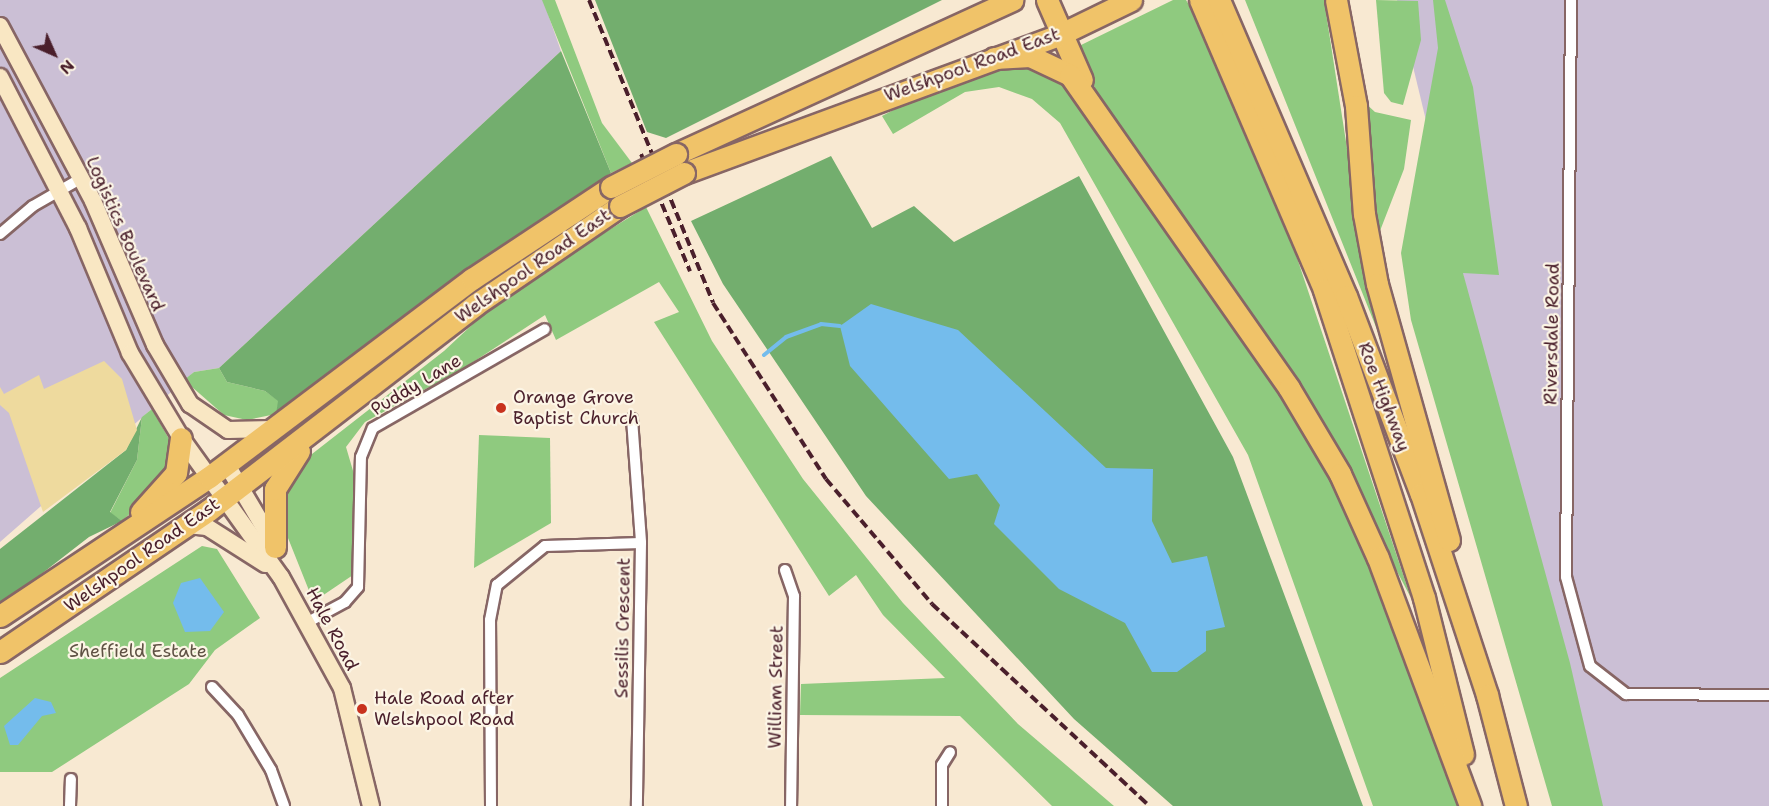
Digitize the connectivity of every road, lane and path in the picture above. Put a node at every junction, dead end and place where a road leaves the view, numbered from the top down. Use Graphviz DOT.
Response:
graph roads {
  1 [pos="989,0"];
  2 [pos="1012,0"];
  3 [pos="1047,0"];
  4 [pos="1131,0"];
  5 [pos="1200,0"];
  6 [pos="1219,0"];
  7 [pos="1336,0"];
  8 [pos="1571,0"];
  9 [pos="969,21"];
  10 [pos="0,26"];
  11 [pos="1059,35"];
  12 [pos="994,58"];
  13 [pos="0,77"];
  14 [pos="1115,144"];
  15 [pos="680,163"];
  16 [pos="80,178"];
  17 [pos="57,190"];
  18 [pos="616,196"];
  19 [pos="0,234"];
  20 [pos="544,329"];
  21 [pos="632,419"];
  22 [pos="278,428"];
  23 [pos="309,436"];
  24 [pos="181,438"];
  25 [pos="227,465"];
  26 [pos="210,477"];
  27 [pos="233,492"];
  28 [pos="187,525"];
  29 [pos="641,543"];
  30 [pos="277,564"];
  31 [pos="785,570"];
  32 [pos="3,613"];
  33 [pos="308,622"];
  34 [pos="0,652"];
  35 [pos="212,687"];
  36 [pos="1487,695"];
  37 [pos="1769,695"];
  38 [pos="950,752"];
  39 [pos="70,779"];
  40 [pos="70,806"];
  41 [pos="284,806"];
  42 [pos="371,806"];
  43 [pos="491,806"];
  44 [pos="637,806"];
  45 [pos="790,806"];
  46 [pos="942,806"];
  47 [pos="1470,806"];
  48 [pos="1475,806"];
  49 [pos="1516,806"];
  1 -- 9 [label="highway"];
  2 -- 9 [label="highway, Welshpool Road East"];
  3 -- 11 [label="highway"];
  4 -- 11 [label="highway, Welshpool Road East"];
  5 -- 48 [label="highway, Roe Highway"];
  6 -- 36 [label="highway, Roe Highway"];
  7 -- 36 [label="highway"];
  8 -- 37 [label="street, Riversdale Road"];
  9 -- 15 [label="highway, Welshpool Road East"];
  10 -- 16 [label="street, Logistics Boulevard"];
  11 -- 12 [label="highway, Welshpool Road East"];
  11 -- 14 [label="highway"];
  12 -- 14 [label="highway"];
  12 -- 15 [label="highway, Welshpool Road East"];
  13 -- 17 [label="street"];
  14 -- 47 [label="highway"];
  15 -- 18 [label="highway, Welshpool Road East, bridge"];
  16 -- 17 [label="street"];
  16 -- 22 [label="street, Logistics Boulevard"];
  17 -- 19 [label="street"];
  17 -- 24 [label="street, Hale Road"];
  18 -- 22 [label="highway, Welshpool Road East"];
  18 -- 23 [label="highway, Welshpool Road East"];
  20 -- 33 [label="street, Puddy Lane"];
  21 -- 29 [label="street"];
  22 -- 25 [label="highway, Welshpool Road East"];
  23 -- 27 [label="highway, Welshpool Road East"];
  23 -- 30 [label="highway"];
  24 -- 26 [label="street, Hale Road"];
  24 -- 32 [label="highway"];
  25 -- 26 [label="highway, Welshpool Road East"];
  25 -- 27 [label="street, Hale Road"];
  26 -- 27 [label="street, Hale Road"];
  26 -- 32 [label="highway, Welshpool Road East"];
  27 -- 28 [label="highway, Welshpool Road East"];
  27 -- 30 [label="street, Hale Road"];
  28 -- 30 [label="street"];
  28 -- 34 [label="highway, Welshpool Road East"];
  29 -- 43 [label="street, Sessilis Crescent"];
  29 -- 44 [label="street, Sessilis Crescent"];
  30 -- 33 [label="street, Hale Road"];
  31 -- 45 [label="street, William Street"];
  33 -- 42 [label="street, Hale Road"];
  35 -- 41 [label="street"];
  36 -- 49 [label="highway, Roe Highway"];
  38 -- 46 [label="street"];
  39 -- 40 [label="street"];
}
